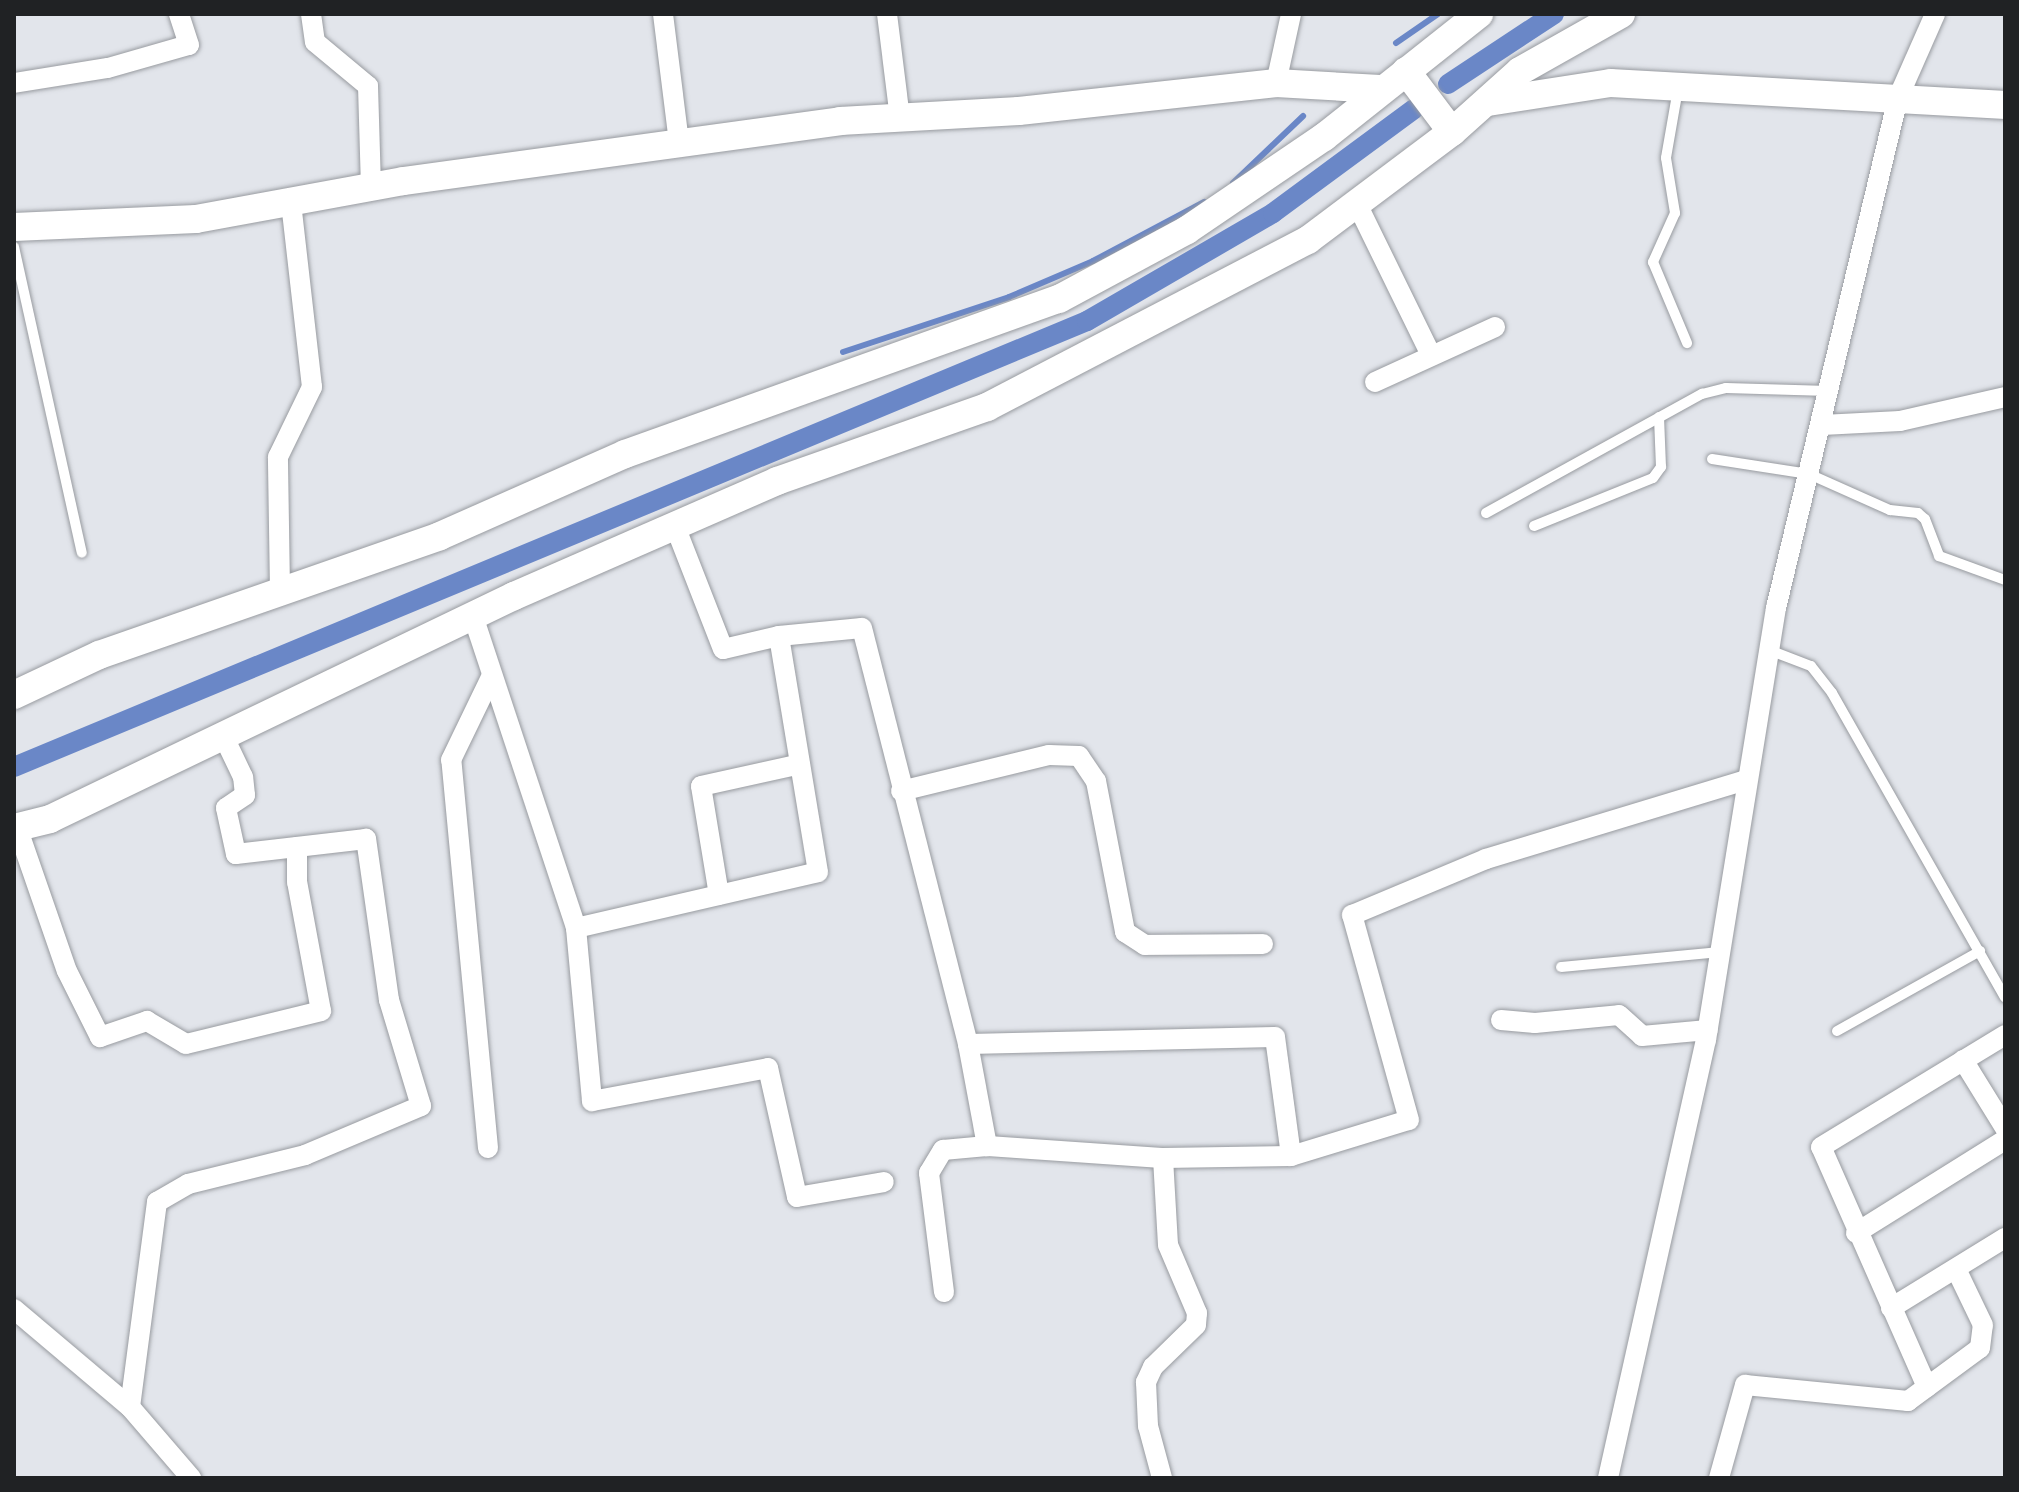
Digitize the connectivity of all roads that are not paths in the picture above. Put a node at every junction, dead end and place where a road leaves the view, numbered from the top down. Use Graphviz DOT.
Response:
graph roads {
  1 [pos="179,14"];
  2 [pos="311,14"];
  3 [pos="663,14"];
  4 [pos="887,14"];
  5 [pos="1479,14"];
  6 [pos="1621,14"];
  7 [pos="1935,14"];
  8 [pos="1294,15"];
  9 [pos="1413,79"];
  10 [pos="14,83"];
  11 [pos="1276,83"];
  12 [pos="1679,87"];
  13 [pos="1380,89"];
  14 [pos="1898,98"];
  15 [pos="1488,102"];
  16 [pos="2005,105"];
  17 [pos="900,118"];
  18 [pos="1445,122"];
  19 [pos="679,142"];
  20 [pos="371,187"];
  21 [pos="291,202"];
  22 [pos="1357,204"];
  23 [pos="14,227"];
  24 [pos="14,247"];
  25 [pos="1495,327"];
  26 [pos="1687,343"];
  27 [pos="1431,355"];
  28 [pos="1375,382"];
  29 [pos="1829,391"];
  30 [pos="2005,397"];
  31 [pos="1659,417"];
  32 [pos="1822,425"];
  33 [pos="1712,459"];
  34 [pos="1809,474"];
  35 [pos="1486,513"];
  36 [pos="675,526"];
  37 [pos="1534,526"];
  38 [pos="82,553"];
  39 [pos="2005,580"];
  40 [pos="280,590"];
  41 [pos="473,616"];
  42 [pos="779,636"];
  43 [pos="1769,650"];
  44 [pos="492,675"];
  45 [pos="14,695"];
  46 [pos="223,735"];
  47 [pos="800,764"];
  48 [pos="1746,780"];
  49 [pos="901,791"];
  50 [pos="16,828"];
  51 [pos="297,847"];
  52 [pos="719,895"];
  53 [pos="576,928"];
  54 [pos="1263,944"];
  55 [pos="1980,951"];
  56 [pos="1720,952"];
  57 [pos="1561,967"];
  58 [pos="2005,997"];
  59 [pos="1501,1020"];
  60 [pos="1708,1030"];
  61 [pos="1837,1031"];
  62 [pos="2005,1035"];
  63 [pos="968,1044"];
  64 [pos="1963,1060"];
  65 [pos="2005,1128"];
  66 [pos="2005,1140"];
  67 [pos="987,1146"];
  68 [pos="488,1148"];
  69 [pos="1291,1156"];
  70 [pos="1163,1158"];
  71 [pos="884,1182"];
  72 [pos="1856,1233"];
  73 [pos="2005,1238"];
  74 [pos="1956,1269"];
  75 [pos="944,1292"];
  76 [pos="1891,1308"];
  77 [pos="14,1309"];
  78 [pos="1927,1387"];
  79 [pos="130,1407"];
  80 [pos="191,1478"];
  81 [pos="1162,1478"];
  82 [pos="1608,1478"];
  83 [pos="1719,1478"];
  1 -- 10 [label="street"];
  2 -- 20 [label="street"];
  3 -- 19 [label="street"];
  4 -- 17 [label="street"];
  5 -- 9 [label="street"];
  6 -- 15 [label="street"];
  7 -- 14 [label="street"];
  8 -- 11 [label="street"];
  9 -- 13 [label="street"];
  9 -- 18 [label="street"];
  11 -- 13 [label="street"];
  11 -- 17 [label="street"];
  12 -- 14 [label="street"];
  12 -- 15 [label="street"];
  12 -- 26 [label="lane"];
  13 -- 40 [label="street"];
  14 -- 16 [label="street"];
  14 -- 29 [label="street"];
  15 -- 18 [label="street"];
  17 -- 19 [label="street"];
  18 -- 22 [label="street"];
  19 -- 20 [label="street"];
  20 -- 21 [label="street"];
  21 -- 23 [label="street"];
  21 -- 40 [label="street"];
  22 -- 27 [label="street"];
  22 -- 36 [label="street"];
  24 -- 38 [label="lane"];
  25 -- 27 [label="street"];
  27 -- 28 [label="street"];
  29 -- 31 [label="lane"];
  29 -- 32 [label="street"];
  30 -- 32 [label="street"];
  31 -- 35 [label="lane"];
  31 -- 37 [label="lane"];
  32 -- 34 [label="street"];
  33 -- 34 [label="lane"];
  34 -- 39 [label="lane"];
  34 -- 43 [label="street"];
  36 -- 41 [label="street"];
  36 -- 42 [label="street"];
  40 -- 45 [label="street"];
  41 -- 44 [label="street"];
  41 -- 46 [label="street"];
  42 -- 47 [label="street"];
  42 -- 49 [label="street"];
  43 -- 48 [label="street"];
  43 -- 55 [label="lane"];
  44 -- 53 [label="street"];
  44 -- 68 [label="street"];
  46 -- 50 [label="street"];
  46 -- 51 [label="street"];
  47 -- 52 [label="street"];
  47 -- 52 [label="street"];
  48 -- 56 [label="street"];
  48 -- 69 [label="street"];
  49 -- 54 [label="street"];
  49 -- 63 [label="street"];
  50 -- 51 [label="street"];
  51 -- 79 [label="street"];
  52 -- 53 [label="street"];
  53 -- 71 [label="street"];
  55 -- 58 [label="lane"];
  55 -- 61 [label="lane"];
  56 -- 57 [label="lane"];
  56 -- 60 [label="street"];
  59 -- 60 [label="street"];
  60 -- 82 [label="street"];
  62 -- 64 [label="street"];
  63 -- 67 [label="street"];
  63 -- 69 [label="street"];
  64 -- 65 [label="street"];
  64 -- 72 [label="street"];
  66 -- 72 [label="street"];
  67 -- 70 [label="street"];
  67 -- 75 [label="street"];
  69 -- 70 [label="street"];
  70 -- 81 [label="street"];
  72 -- 76 [label="street"];
  73 -- 74 [label="street"];
  74 -- 76 [label="street"];
  74 -- 78 [label="street"];
  76 -- 78 [label="street"];
  77 -- 79 [label="street"];
  78 -- 83 [label="street"];
  79 -- 80 [label="street"];
}
